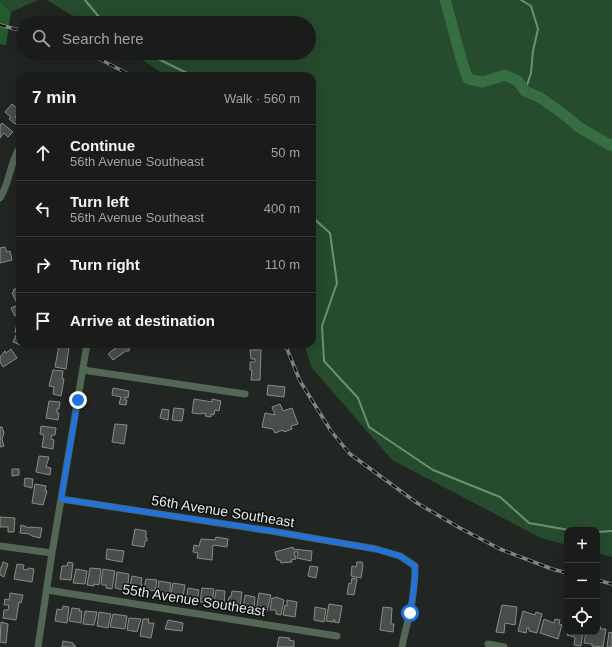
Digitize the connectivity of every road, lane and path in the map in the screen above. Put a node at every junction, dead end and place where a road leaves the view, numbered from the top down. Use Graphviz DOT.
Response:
graph roads {
  1 [pos="16,154"];
  2 [pos="0,198"];
  3 [pos="86,348"];
  4 [pos="83,370"];
  5 [pos="245,394"];
  6 [pos="61,499"];
  7 [pos="0,546"];
  8 [pos="52,553"];
  9 [pos="47,590"];
  10 [pos="337,636"];
  11 [pos="488,644"];
  12 [pos="38,647"];
  13 [pos="402,647"];
  14 [pos="504,647"];
  1 -- 2 [label="street"];
  3 -- 4 [label="street"];
  4 -- 5 [label="street"];
  4 -- 6 [label="street"];
  6 -- 8 [label="street"];
  6 -- 13 [label="street, 56th Avenue Southeast"];
  7 -- 8 [label="street"];
  8 -- 9 [label="street"];
  9 -- 10 [label="street, 55th Avenue Southeast"];
  9 -- 12 [label="street"];
  11 -- 14 [label="street"];
}
